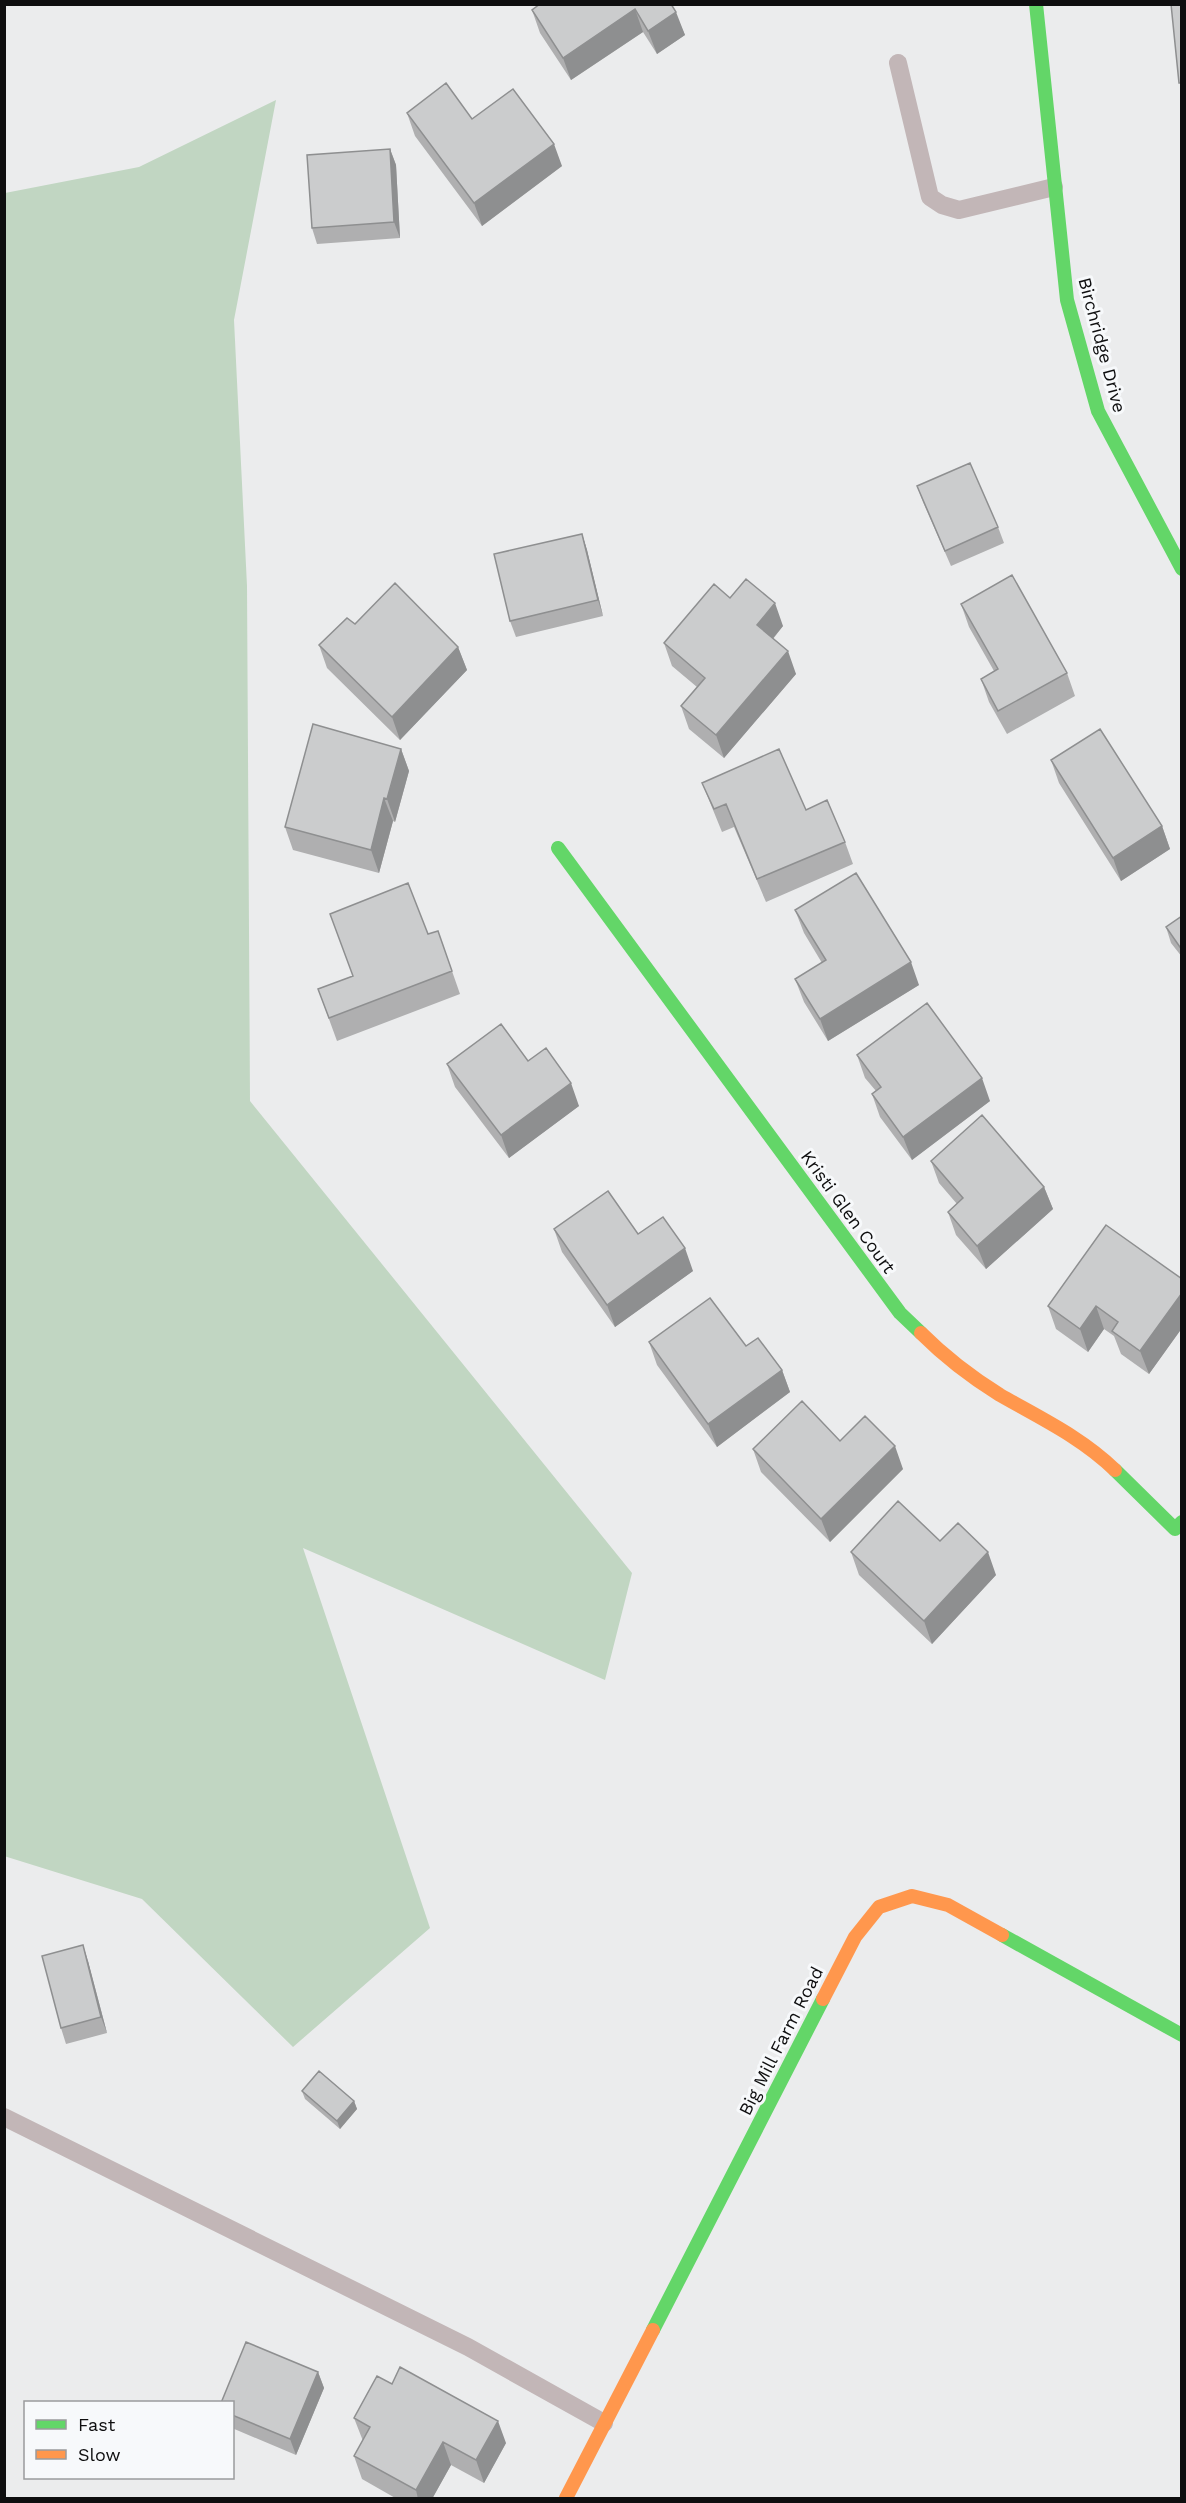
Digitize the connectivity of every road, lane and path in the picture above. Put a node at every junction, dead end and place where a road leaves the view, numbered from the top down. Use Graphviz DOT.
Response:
graph roads {
  1 [pos="1036,4"];
  2 [pos="898,63"];
  3 [pos="1054,187"];
  4 [pos="1182,569"];
  5 [pos="558,848"];
  6 [pos="1178,1526"];
  7 [pos="1182,2035"];
  8 [pos="4,2117"];
  9 [pos="604,2423"];
  10 [pos="566,2499"];
  1 -- 3 [label="street, Birchridge Drive"];
  2 -- 3 [label="lane"];
  3 -- 4 [label="street, Birchridge Drive"];
  5 -- 6 [label="street, Kristi Glen Court"];
  7 -- 9 [label="street, Big Mill Farm Road"];
  8 -- 9 [label="lane"];
  9 -- 10 [label="street, Big Mill Farm Road"];
}
